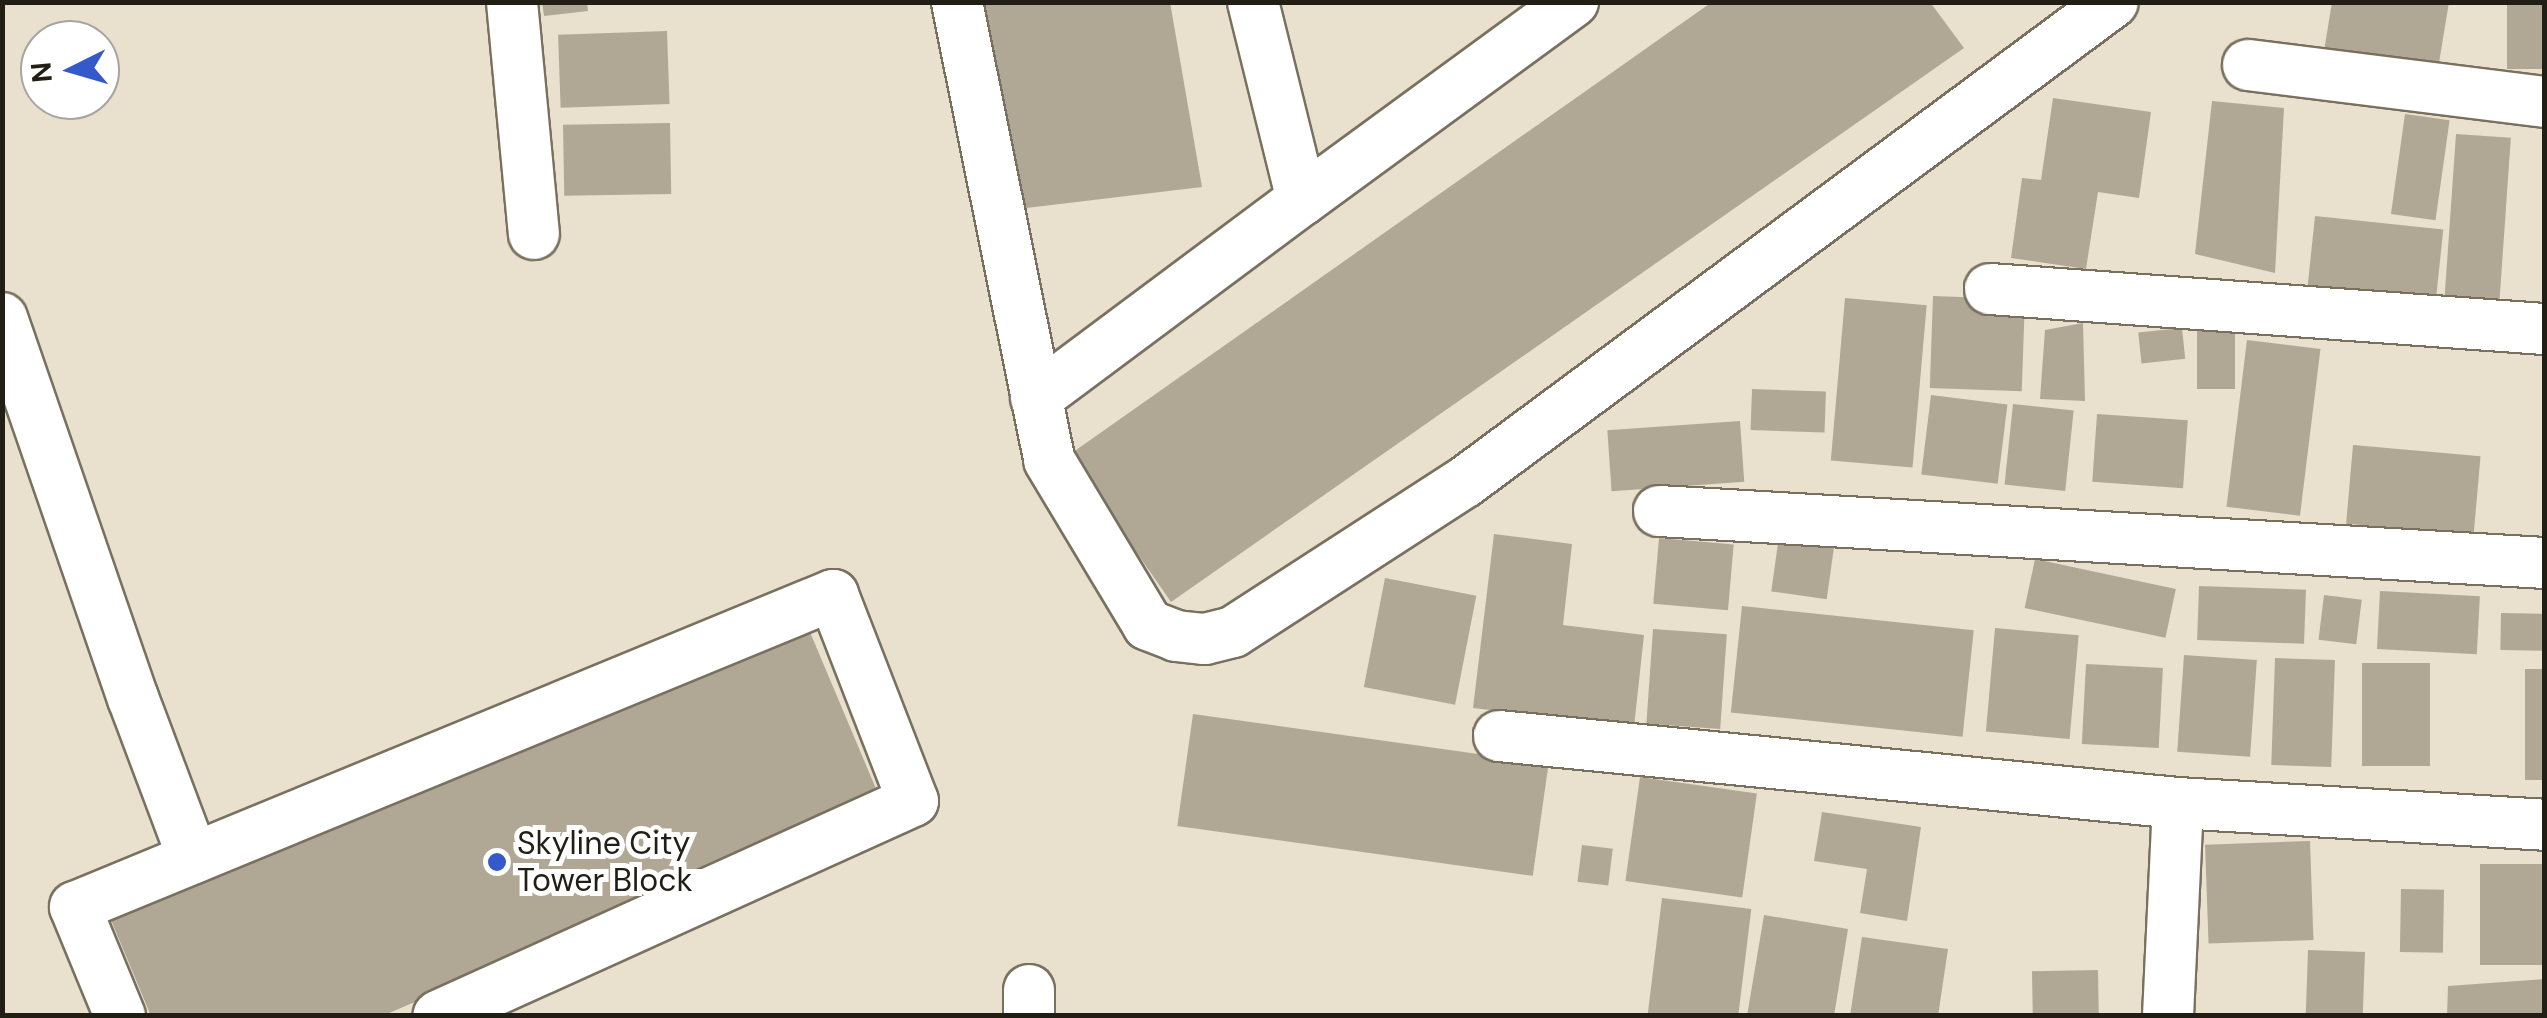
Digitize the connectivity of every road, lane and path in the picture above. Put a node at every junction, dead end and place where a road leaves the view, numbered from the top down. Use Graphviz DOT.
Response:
graph roads {
  1 [pos="512,2"];
  2 [pos="956,2"];
  3 [pos="1253,2"];
  4 [pos="1573,2"];
  5 [pos="2113,2"];
  6 [pos="2248,65"];
  7 [pos="2544,102"];
  8 [pos="1302,200"];
  9 [pos="534,234"];
  10 [pos="1990,288"];
  11 [pos="2,318"];
  12 [pos="2544,329"];
  13 [pos="1036,398"];
  14 [pos="26,455"];
  15 [pos="1659,511"];
  16 [pos="2544,563"];
  17 [pos="1500,736"];
  18 [pos="2178,803"];
  19 [pos="2544,826"];
  20 [pos="193,858"];
  21 [pos="120,1016"];
  22 [pos="438,1016"];
  23 [pos="2168,1016"];
  1 -- 9 [label="street"];
  2 -- 13 [label="street"];
  3 -- 8 [label="street"];
  4 -- 8 [label="street"];
  5 -- 13 [label="street"];
  6 -- 7 [label="street"];
  8 -- 13 [label="street"];
  10 -- 12 [label="street"];
  11 -- 14 [label="street"];
  14 -- 20 [label="street"];
  15 -- 16 [label="street"];
  17 -- 18 [label="street"];
  18 -- 19 [label="street"];
  18 -- 23 [label="street"];
  20 -- 21 [label="street"];
  20 -- 22 [label="street"];
}
